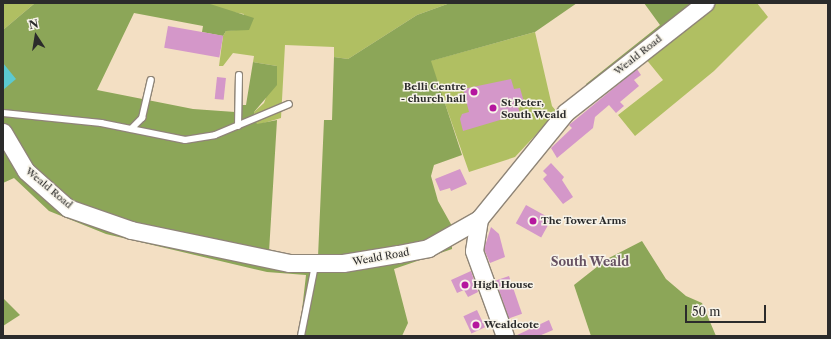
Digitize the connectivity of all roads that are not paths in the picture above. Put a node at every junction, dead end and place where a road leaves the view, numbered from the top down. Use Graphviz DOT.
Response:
graph roads {
  1 [pos="705,3"];
  2 [pos="239,75"];
  3 [pos="151,80"];
  4 [pos="289,104"];
  5 [pos="3,113"];
  6 [pos="238,126"];
  7 [pos="131,129"];
  8 [pos="3,132"];
  9 [pos="479,219"];
  10 [pos="442,240"];
  11 [pos="474,251"];
  12 [pos="316,263"];
  13 [pos="301,336"];
  14 [pos="505,336"];
  1 -- 9 [label="street, Weald Road"];
  2 -- 6 [label="lane"];
  3 -- 7 [label="lane"];
  4 -- 6 [label="lane"];
  5 -- 7 [label="lane"];
  6 -- 7 [label="lane"];
  8 -- 12 [label="street, Weald Road"];
  9 -- 10 [label="street, Weald Road"];
  9 -- 11 [label="street"];
  10 -- 11 [label="street"];
  10 -- 12 [label="street, Weald Road"];
  11 -- 14 [label="street"];
  12 -- 13 [label="lane"];
}
